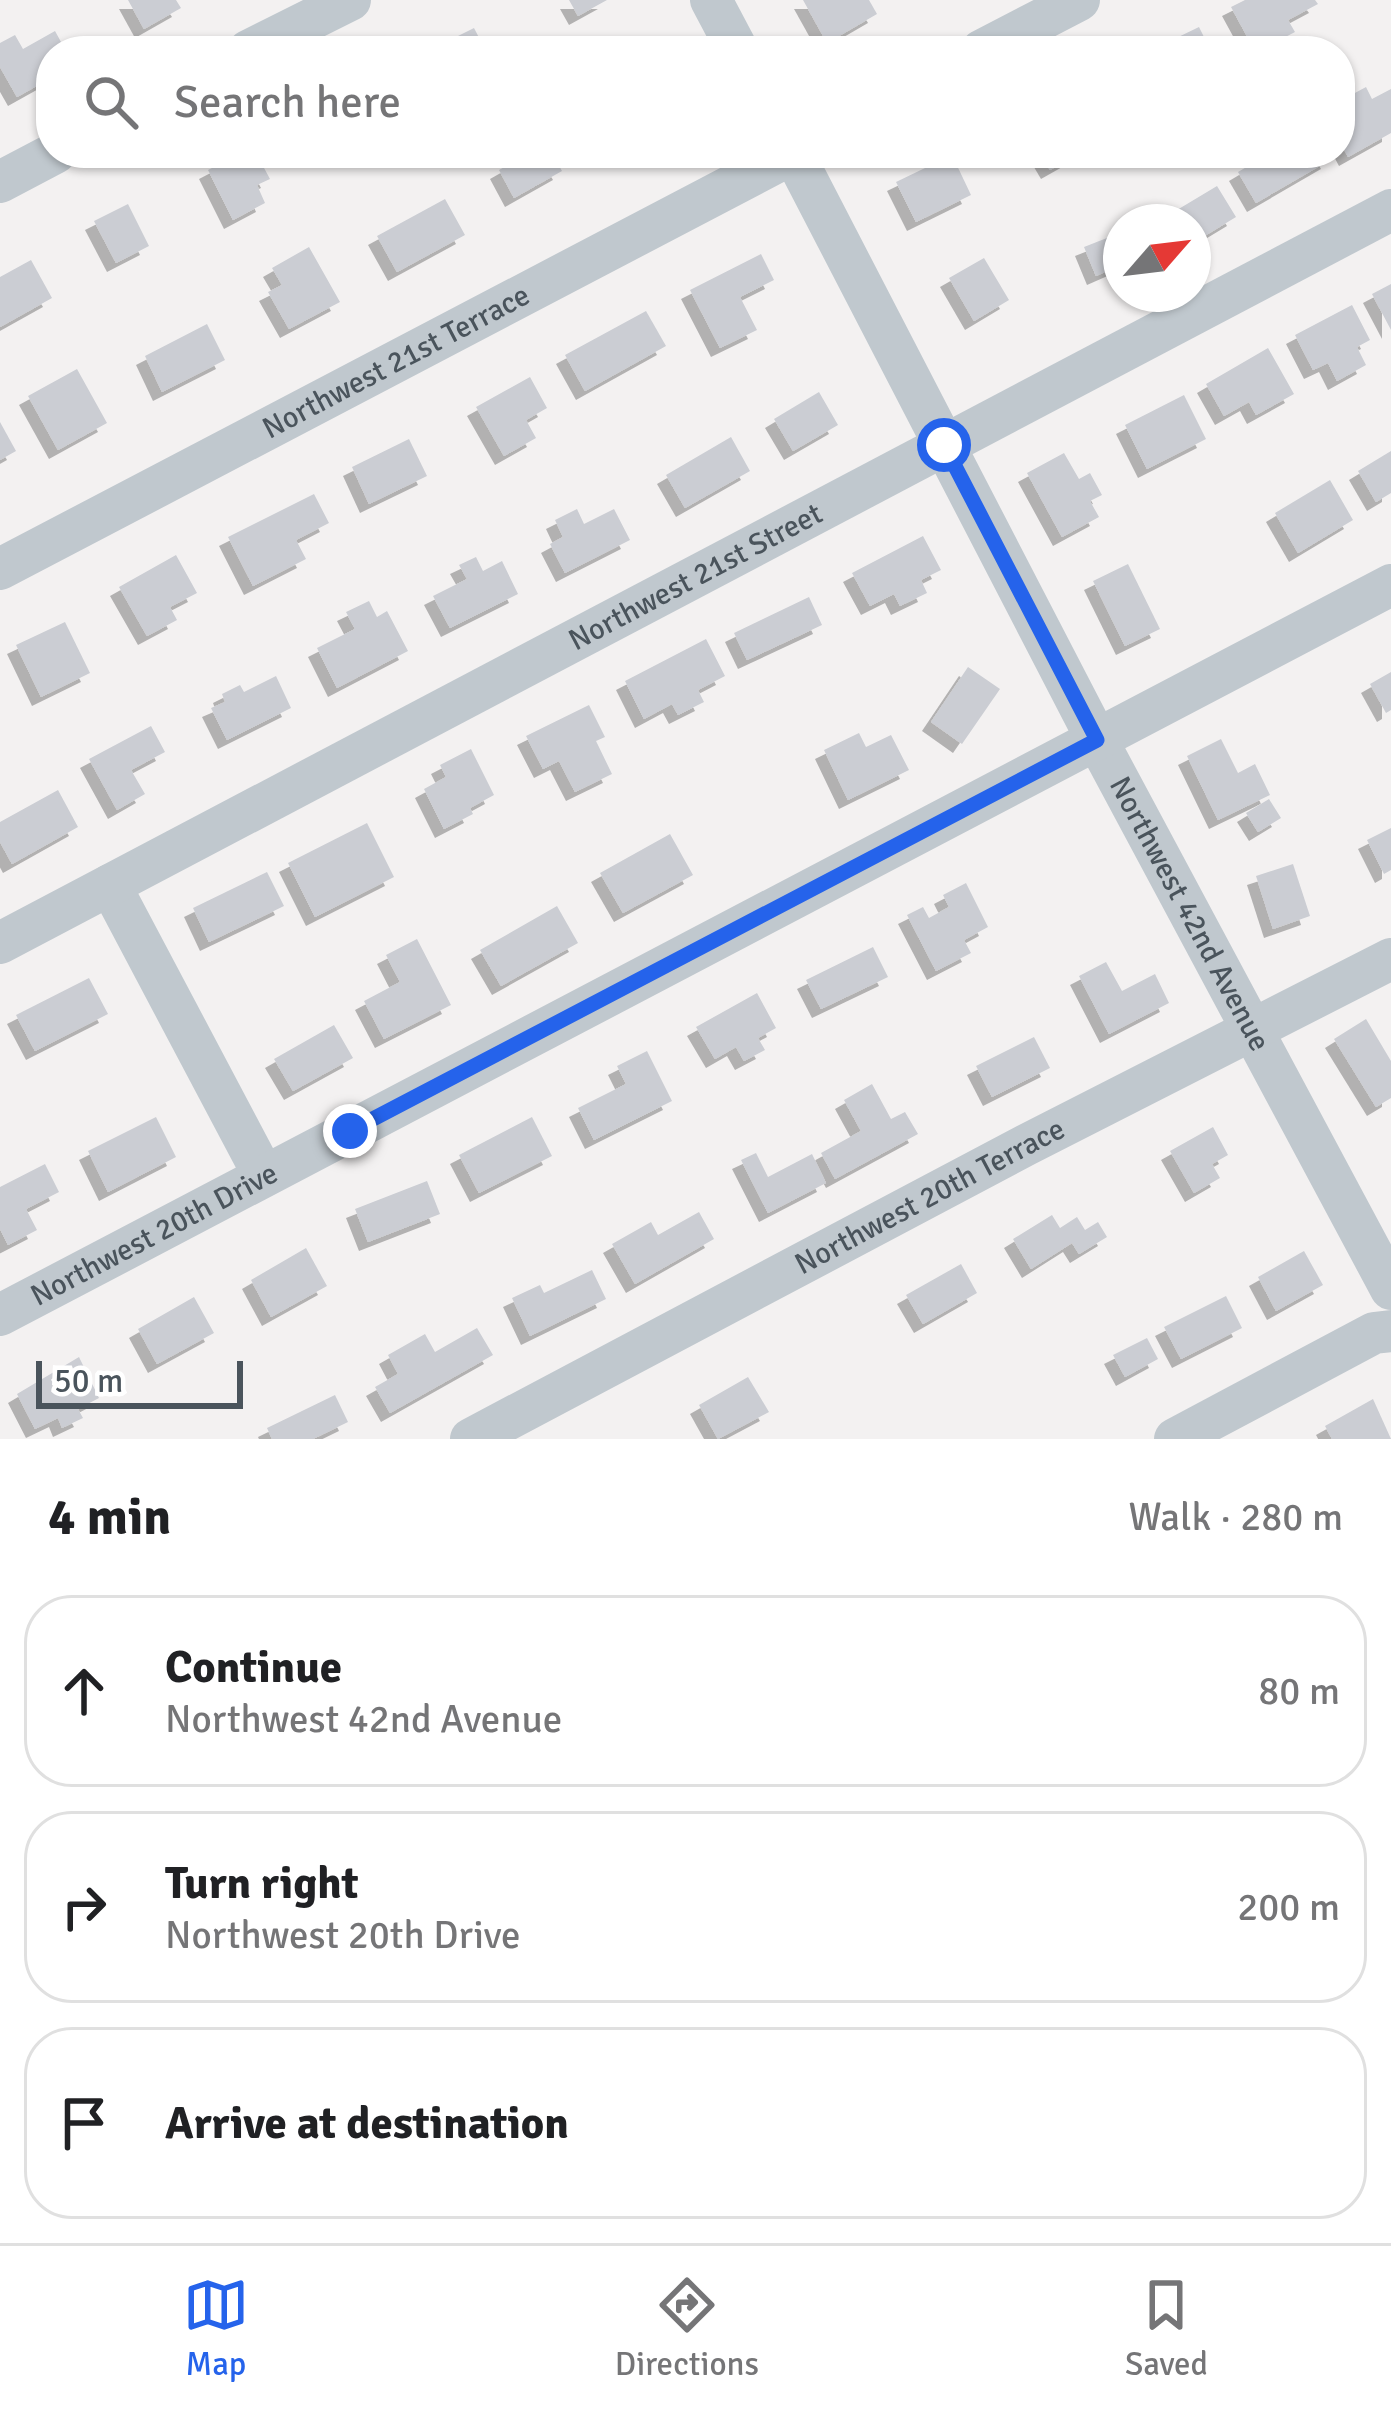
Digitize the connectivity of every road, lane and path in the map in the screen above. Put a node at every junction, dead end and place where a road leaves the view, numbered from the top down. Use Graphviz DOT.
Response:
graph roads {
  1 [pos="350,0"];
  2 [pos="711,0"];
  3 [pos="1079,0"];
  4 [pos="278,36"];
  5 [pos="730,36"];
  6 [pos="1010,36"];
  7 [pos="36,163"];
  8 [pos="764,168"];
  9 [pos="801,168"];
  10 [pos="0,182"];
  11 [pos="1391,210"];
  12 [pos="944,445"];
  13 [pos="0,569"];
  14 [pos="1391,585"];
  15 [pos="1097,740"];
  16 [pos="110,885"];
  17 [pos="0,943"];
  18 [pos="1391,958"];
  19 [pos="1251,1030"];
  20 [pos="263,1175"];
  21 [pos="1391,1289"];
  22 [pos="0,1315"];
  23 [pos="1391,1331"];
  24 [pos="471,1439"];
  25 [pos="1175,1439"];
  1 -- 4 [label="street"];
  2 -- 5 [label="street"];
  3 -- 6 [label="street"];
  7 -- 10 [label="street"];
  8 -- 13 [label="street, Northwest 21st Terrace"];
  9 -- 12 [label="street, Northwest 42nd Avenue"];
  11 -- 12 [label="street, Northwest 21st Street"];
  12 -- 15 [label="street, Northwest 42nd Avenue"];
  12 -- 16 [label="street, Northwest 21st Street"];
  14 -- 15 [label="street, Northwest 20th Drive"];
  15 -- 19 [label="street, Northwest 42nd Avenue"];
  15 -- 20 [label="street, Northwest 20th Drive"];
  16 -- 17 [label="street, Northwest 21st Street"];
  16 -- 20 [label="street"];
  18 -- 19 [label="street, Northwest 20th Terrace"];
  19 -- 21 [label="street, Northwest 42nd Avenue"];
  19 -- 24 [label="street, Northwest 20th Terrace"];
  20 -- 22 [label="street, Northwest 20th Drive"];
  23 -- 25 [label="street"];
}
